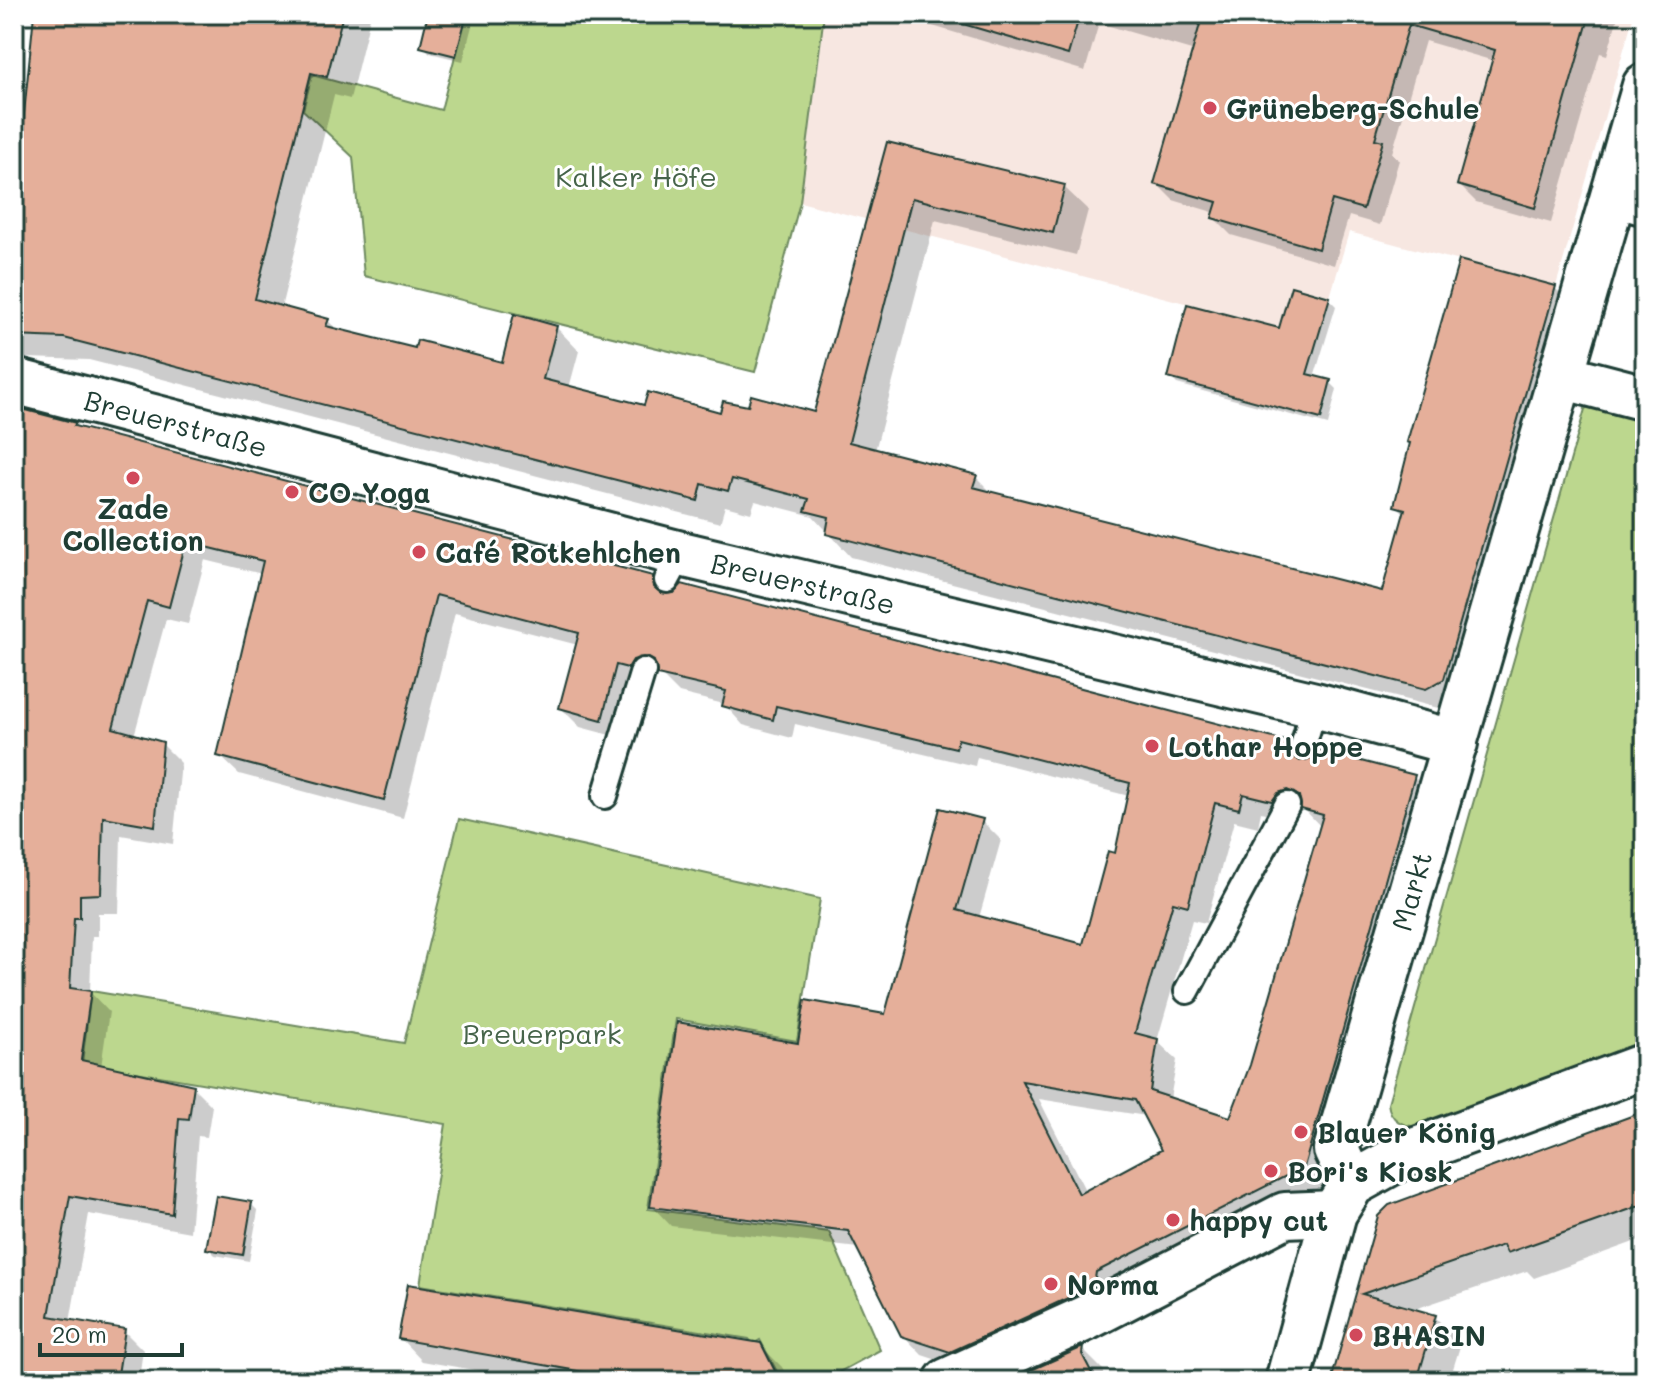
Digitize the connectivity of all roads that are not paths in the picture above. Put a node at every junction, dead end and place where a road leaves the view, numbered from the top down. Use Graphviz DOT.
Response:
graph roads {
  1 [pos="1645,86"];
  2 [pos="1627,208"];
  3 [pos="1561,376"];
  4 [pos="14,381"];
  5 [pos="1645,398"];
  6 [pos="643,671"];
  7 [pos="1315,705"];
  8 [pos="1455,743"];
  9 [pos="1303,746"];
  10 [pos="605,796"];
  11 [pos="1287,805"];
  12 [pos="1187,991"];
  13 [pos="1645,1066"];
  14 [pos="1343,1199"];
  15 [pos="947,1381"];
  16 [pos="1288,1381"];
  1 -- 2 [label="street, Markt"];
  2 -- 3 [label="street, Markt"];
  3 -- 5 [label="street"];
  3 -- 8 [label="street, Markt"];
  4 -- 7 [label="street, Breuerstraße"];
  6 -- 10 [label="lane"];
  7 -- 8 [label="street, Breuerstraße"];
  7 -- 9 [label="lane"];
  8 -- 14 [label="street, Markt"];
  11 -- 12 [label="lane"];
  13 -- 14 [label="street"];
  14 -- 15 [label="street"];
  14 -- 16 [label="street"];
}
